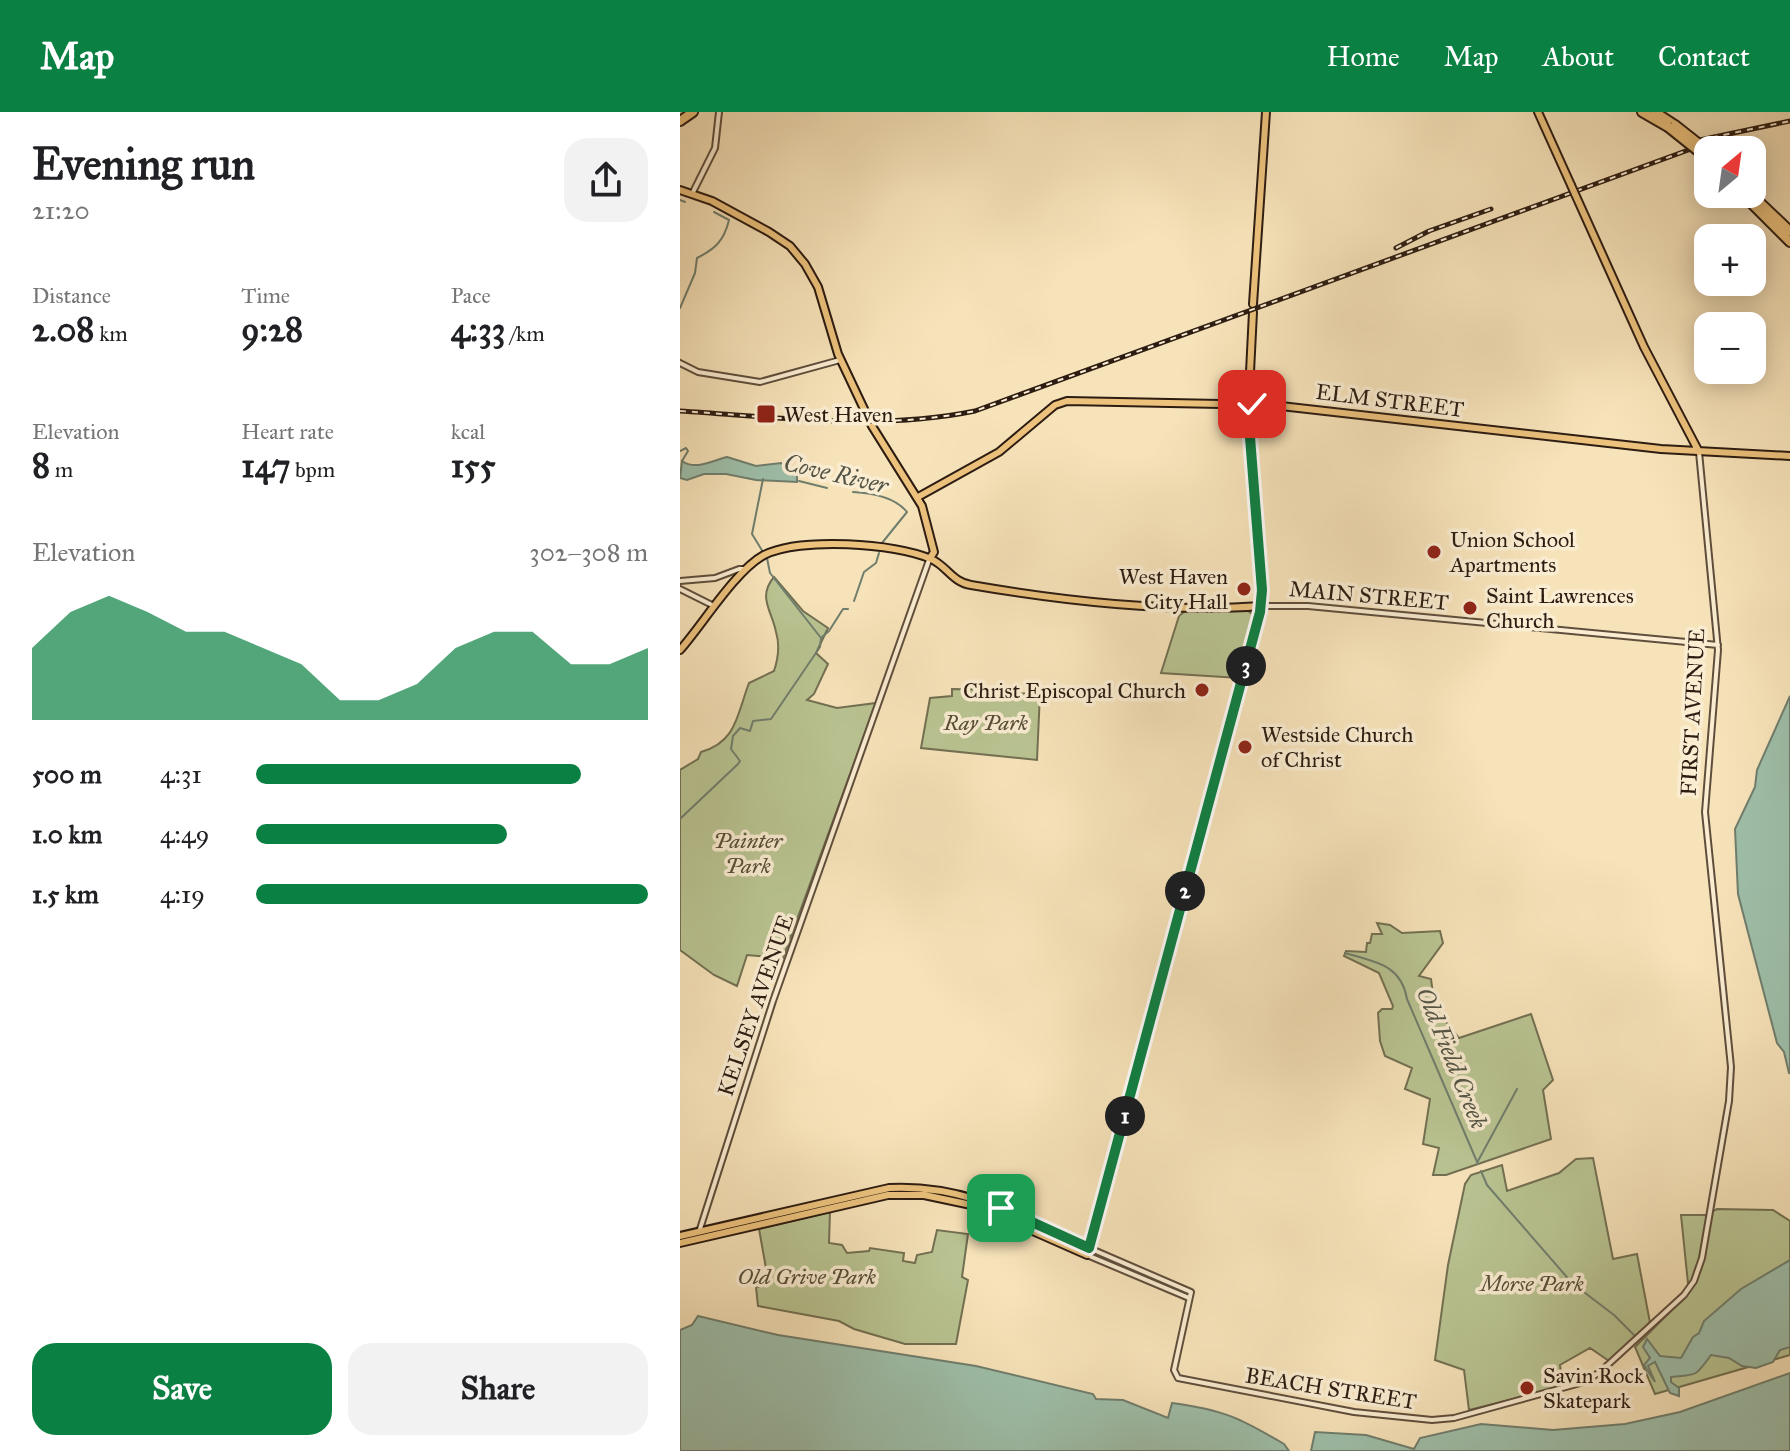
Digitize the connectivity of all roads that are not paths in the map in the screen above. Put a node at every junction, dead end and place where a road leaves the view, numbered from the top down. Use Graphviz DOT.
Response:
graph roads {
  1 [pos="693,112"];
  2 [pos="719,112"];
  3 [pos="1266,112"];
  4 [pos="1538,112"];
  5 [pos="1642,112"];
  6 [pos="1655,112"];
  7 [pos="680,121"];
  8 [pos="1672,126"];
  9 [pos="1694,141"];
  10 [pos="1694,146"];
  11 [pos="680,190"];
  12 [pos="692,194"];
  13 [pos="1756,208"];
  14 [pos="1766,208"];
  15 [pos="1790,231"];
  16 [pos="1790,242"];
  17 [pos="840,360"];
  18 [pos="680,363"];
  19 [pos="1248,404"];
  20 [pos="1699,452"];
  21 [pos="1790,456"];
  22 [pos="918,497"];
  23 [pos="930,558"];
  24 [pos="746,569"];
  25 [pos="681,581"];
  26 [pos="680,590"];
  27 [pos="1261,606"];
  28 [pos="716,607"];
  29 [pos="1718,645"];
  30 [pos="680,650"];
  31 [pos="699,1235"];
  32 [pos="680,1236"];
  33 [pos="680,1243"];
  34 [pos="1088,1251"];
  35 [pos="1684,1295"];
  1 -- 7 [label="highway"];
  2 -- 12 [label="street"];
  3 -- 19 [label="main road"];
  4 -- 20 [label="main road, FIRST AVENUE, bridge"];
  5 -- 8 [label="highway"];
  6 -- 8 [label="highway"];
  8 -- 9 [label="highway, bridge"];
  8 -- 10 [label="highway, bridge"];
  11 -- 12 [label="main road"];
  12 -- 17 [label="main road"];
  13 -- 16 [label="highway"];
  14 -- 15 [label="highway"];
  17 -- 18 [label="street"];
  17 -- 22 [label="main road"];
  19 -- 20 [label="main road, ELM STREET"];
  19 -- 22 [label="main road, ELM STREET"];
  19 -- 27 [label="main road"];
  20 -- 21 [label="main road, ELM STREET"];
  20 -- 29 [label="street, FIRST AVENUE"];
  22 -- 23 [label="main road"];
  23 -- 24 [label="main road, MAIN STREET"];
  23 -- 27 [label="main road, MAIN STREET"];
  23 -- 31 [label="street, KELSEY AVENUE"];
  24 -- 25 [label="street"];
  24 -- 28 [label="main road"];
  25 -- 26 [label="street"];
  26 -- 28 [label="street"];
  27 -- 29 [label="street, MAIN STREET"];
  27 -- 34 [label="main road"];
  28 -- 30 [label="main road"];
  29 -- 35 [label="street, FIRST AVENUE"];
  31 -- 32 [label="main road"];
  31 -- 33 [label="main road"];
  31 -- 34 [label="main road"];
  34 -- 35 [label="street, BEACH STREET"];
}
